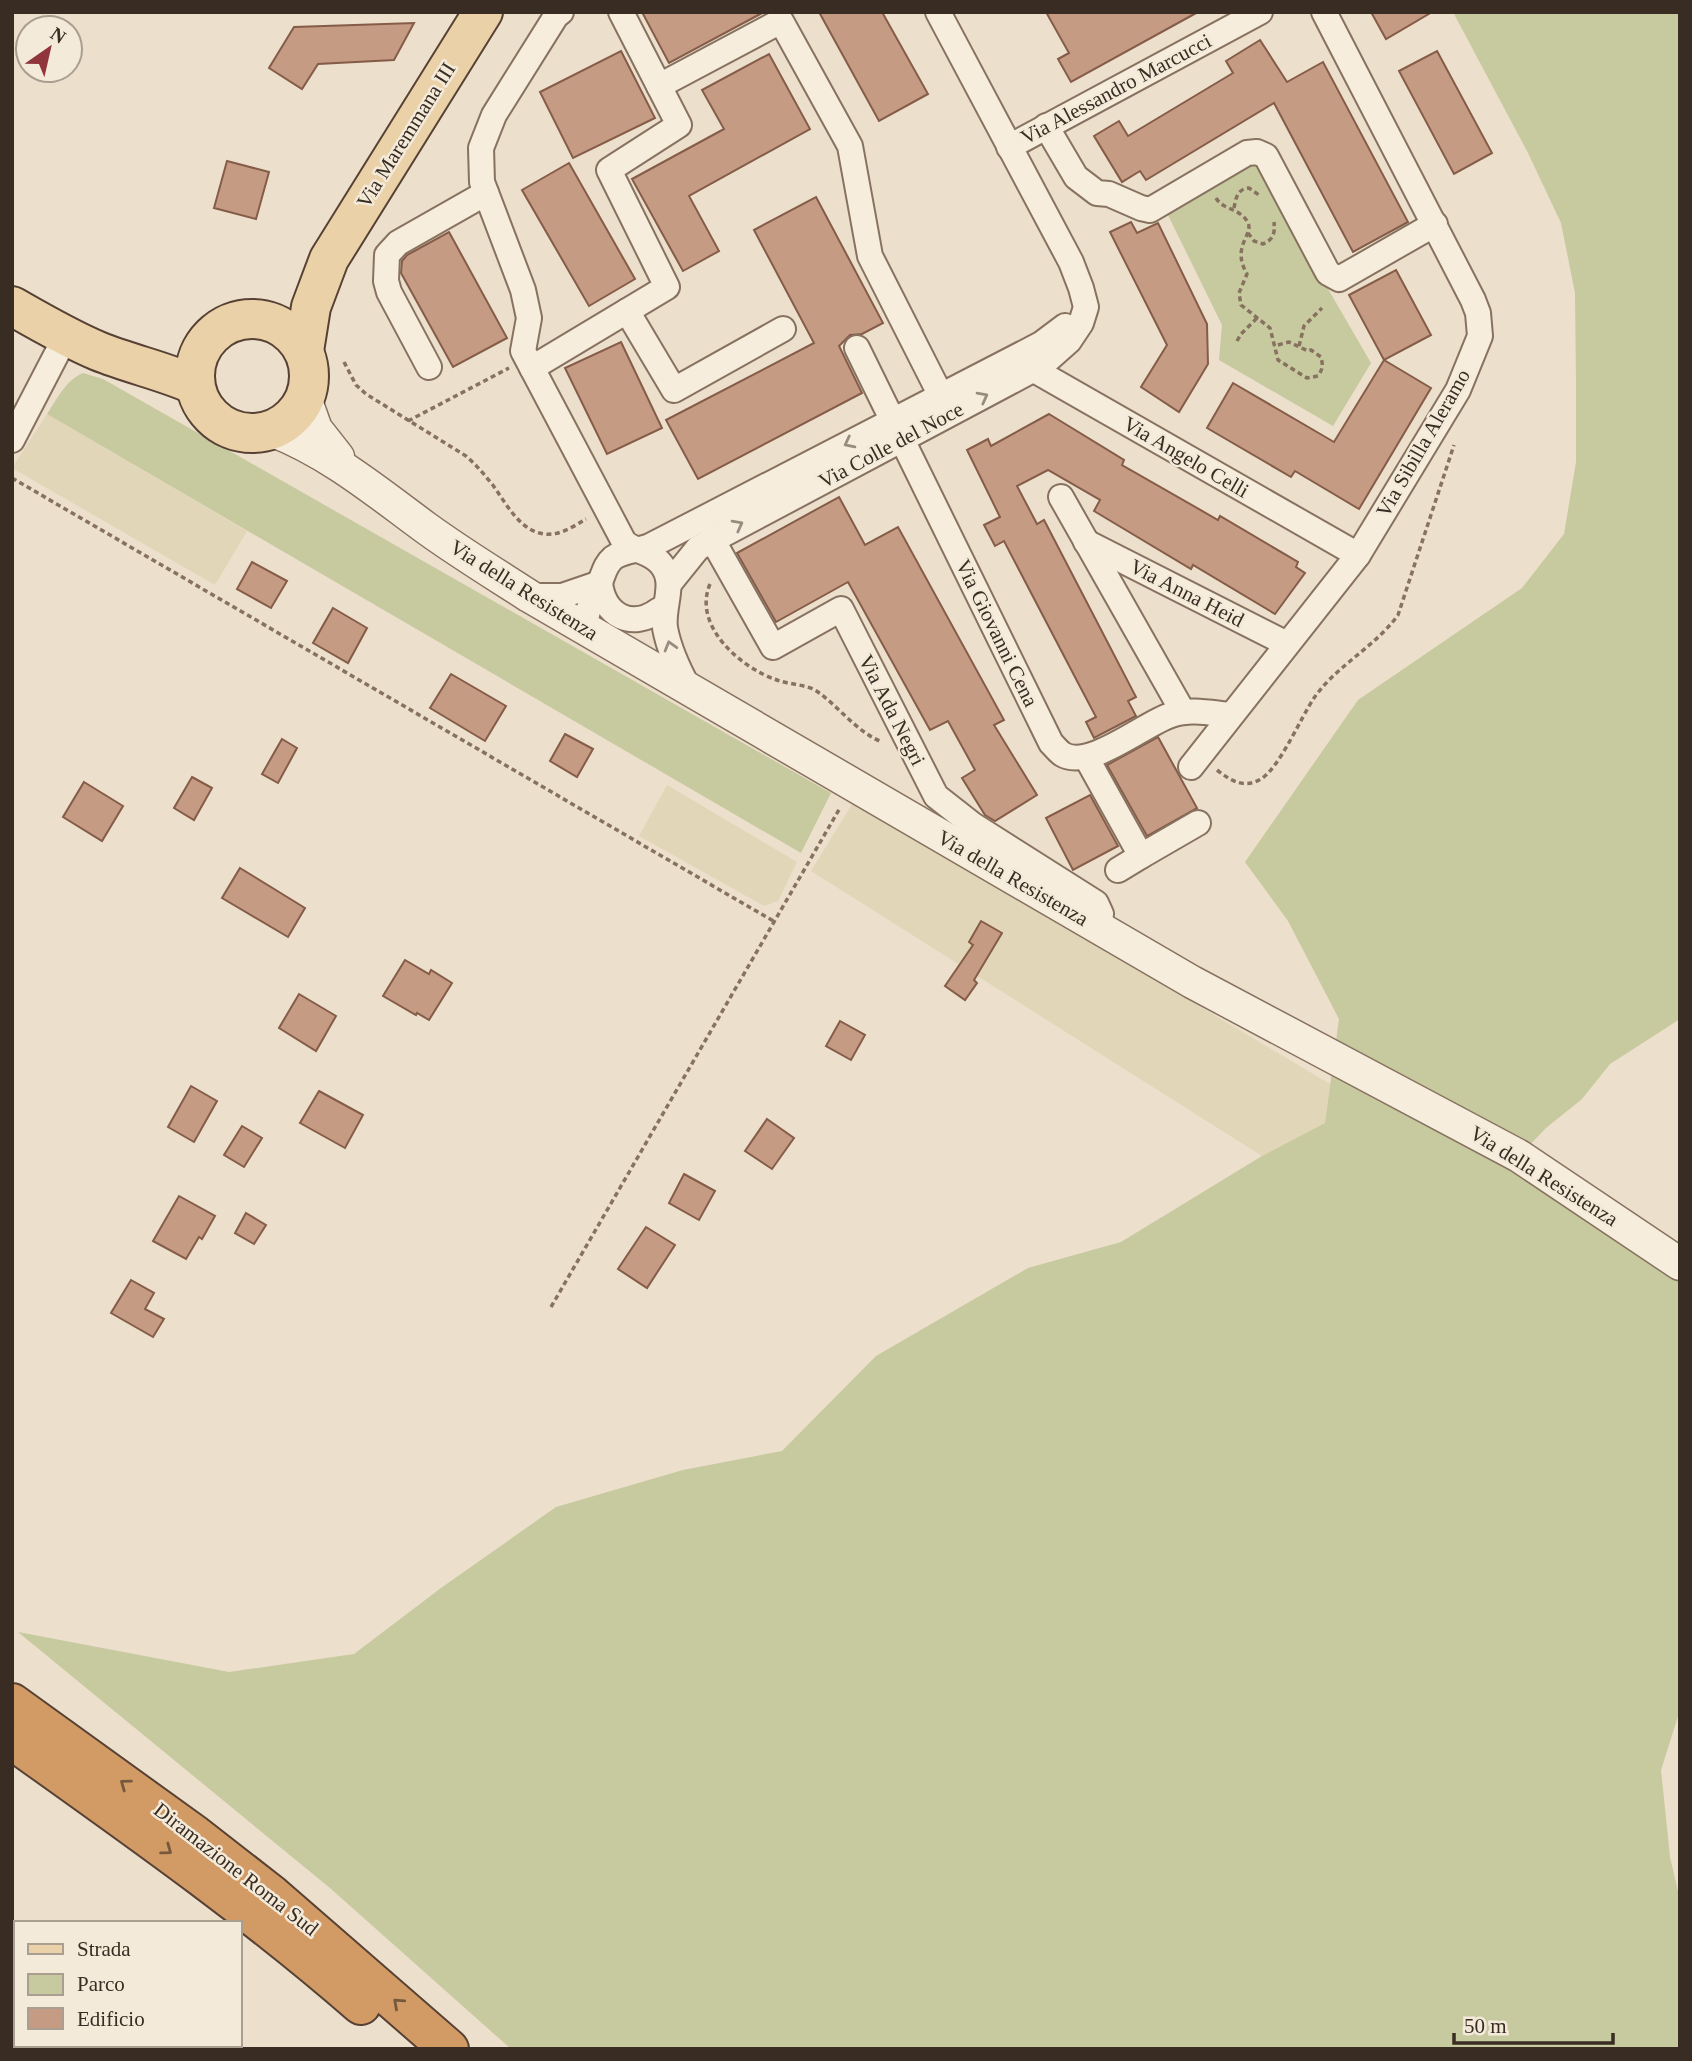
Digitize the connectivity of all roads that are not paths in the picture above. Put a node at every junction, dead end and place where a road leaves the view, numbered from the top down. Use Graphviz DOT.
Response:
graph roads {
  1 [pos="483,12"];
  2 [pos="561,12"];
  3 [pos="621,12"];
  4 [pos="938,12"];
  5 [pos="1260,12"];
  6 [pos="1324,12"];
  7 [pos="659,86"];
  8 [pos="1046,126"];
  9 [pos="1009,147"];
  10 [pos="486,193"];
  11 [pos="1435,224"];
  12 [pos="329,259"];
  13 [pos="12,306"];
  14 [pos="627,311"];
  15 [pos="257,318"];
  16 [pos="783,329"];
  17 [pos="205,341"];
  18 [pos="81,343"];
  19 [pos="857,348"];
  20 [pos="304,351"];
  21 [pos="529,363"];
  22 [pos="1024,364"];
  23 [pos="429,367"];
  24 [pos="195,385"];
  25 [pos="941,396"];
  26 [pos="305,398"];
  27 [pos="271,430"];
  28 [pos="897,430"];
  29 [pos="12,440"];
  30 [pos="356,476"];
  31 [pos="1061,497"];
  32 [pos="607,512"];
  33 [pos="712,540"];
  34 [pos="1087,542"];
  35 [pos="637,551"];
  36 [pos="1358,555"];
  37 [pos="604,573"];
  38 [pos="529,597"];
  39 [pos="665,598"];
  40 [pos="585,629"];
  41 [pos="1287,644"];
  42 [pos="619,648"];
  43 [pos="689,689"];
  44 [pos="1183,712"];
  45 [pos="1230,715"];
  46 [pos="1086,757"];
  47 [pos="1195,762"];
  48 [pos="1199,823"];
  49 [pos="1142,856"];
  50 [pos="1118,870"];
  51 [pos="1094,925"];
  52 [pos="1680,1264"];
  53 [pos="12,1703"];
  54 [pos="12,1740"];
  55 [pos="410,2049"];
  56 [pos="449,2049"];
  1 -- 12 [label="main road, Via Maremmana III"];
  2 -- 10 [label="street"];
  3 -- 7 [label="street"];
  4 -- 9 [label="street, Via Colle del Noce"];
  5 -- 8 [label="street, Via Alessandro Marcucci"];
  6 -- 11 [label="street, Via Sibilla Aleramo"];
  7 -- 14 [label="street"];
  7 -- 25 [label="street"];
  8 -- 9 [label="street, Via Alessandro Marcucci"];
  8 -- 11 [label="street"];
  9 -- 22 [label="street, Via Colle del Noce"];
  10 -- 21 [label="street"];
  10 -- 23 [label="street"];
  11 -- 36 [label="street, Via Sibilla Aleramo"];
  12 -- 15 [label="main road, Via Maremmana III"];
  12 -- 20 [label="main road, Via Maremmana III"];
  13 -- 18 [label="main road, Via Maremmana III"];
  14 -- 16 [label="street"];
  14 -- 21 [label="street"];
  15 -- 17 [label="main road, Via Maremmana III"];
  15 -- 20 [label="main road"];
  17 -- 18 [label="main road, Via Maremmana III"];
  17 -- 24 [label="main road"];
  18 -- 24 [label="main road, Via Maremmana III"];
  18 -- 29 [label="street"];
  19 -- 28 [label="street, Via Giovanni Cena"];
  20 -- 26 [label="main road, Via Maremmana III"];
  21 -- 32 [label="street"];
  22 -- 25 [label="street, Via Colle del Noce"];
  28 -- 22 [label="street, Via Colle del Noce, one-way"];
  22 -- 36 [label="street, Via Angelo Celli"];
  24 -- 27 [label="main road"];
  25 -- 28 [label="street, Via Colle del Noce"];
  26 -- 27 [label="main road"];
  26 -- 30 [label="street, Via della Resistenza"];
  27 -- 30 [label="street, Via della Resistenza"];
  33 -- 28 [label="street, Via Colle del Noce, one-way"];
  28 -- 35 [label="street, Via Colle del Noce, one-way"];
  28 -- 46 [label="street, Via Giovanni Cena"];
  30 -- 38 [label="street, Via della Resistenza"];
  31 -- 34 [label="street, Via Anna Heid"];
  32 -- 35 [label="street"];
  32 -- 37 [label="street"];
  33 -- 39 [label="street, Via Colle del Noce"];
  33 -- 51 [label="street, Via Ada Negri"];
  34 -- 41 [label="street, Via Anna Heid"];
  34 -- 44 [label="street, Via Anna Heid"];
  35 -- 37 [label="street, Via Colle del Noce"];
  35 -- 39 [label="street"];
  36 -- 41 [label="street, Via Sibilla Aleramo"];
  37 -- 38 [label="street, Via Colle del Noce"];
  37 -- 39 [label="street"];
  37 -- 40 [label="street"];
  38 -- 40 [label="street, Via della Resistenza"];
  39 -- 42 [label="street, Via Colle del Noce"];
  43 -- 39 [label="street, one-way"];
  40 -- 42 [label="street, Via della Resistenza"];
  41 -- 45 [label="street, Via Sibilla Aleramo"];
  42 -- 43 [label="street, Via della Resistenza"];
  43 -- 51 [label="street, Via della Resistenza"];
  44 -- 45 [label="street"];
  44 -- 46 [label="street"];
  45 -- 47 [label="street, Via Sibilla Aleramo"];
  46 -- 49 [label="street"];
  48 -- 49 [label="street"];
  49 -- 50 [label="street"];
  51 -- 52 [label="street, Via della Resistenza"];
  56 -- 53 [label="highway, Diramazione Roma Sud, one-way"];
  54 -- 55 [label="highway, Diramazione Roma Sud, one-way"];
}
